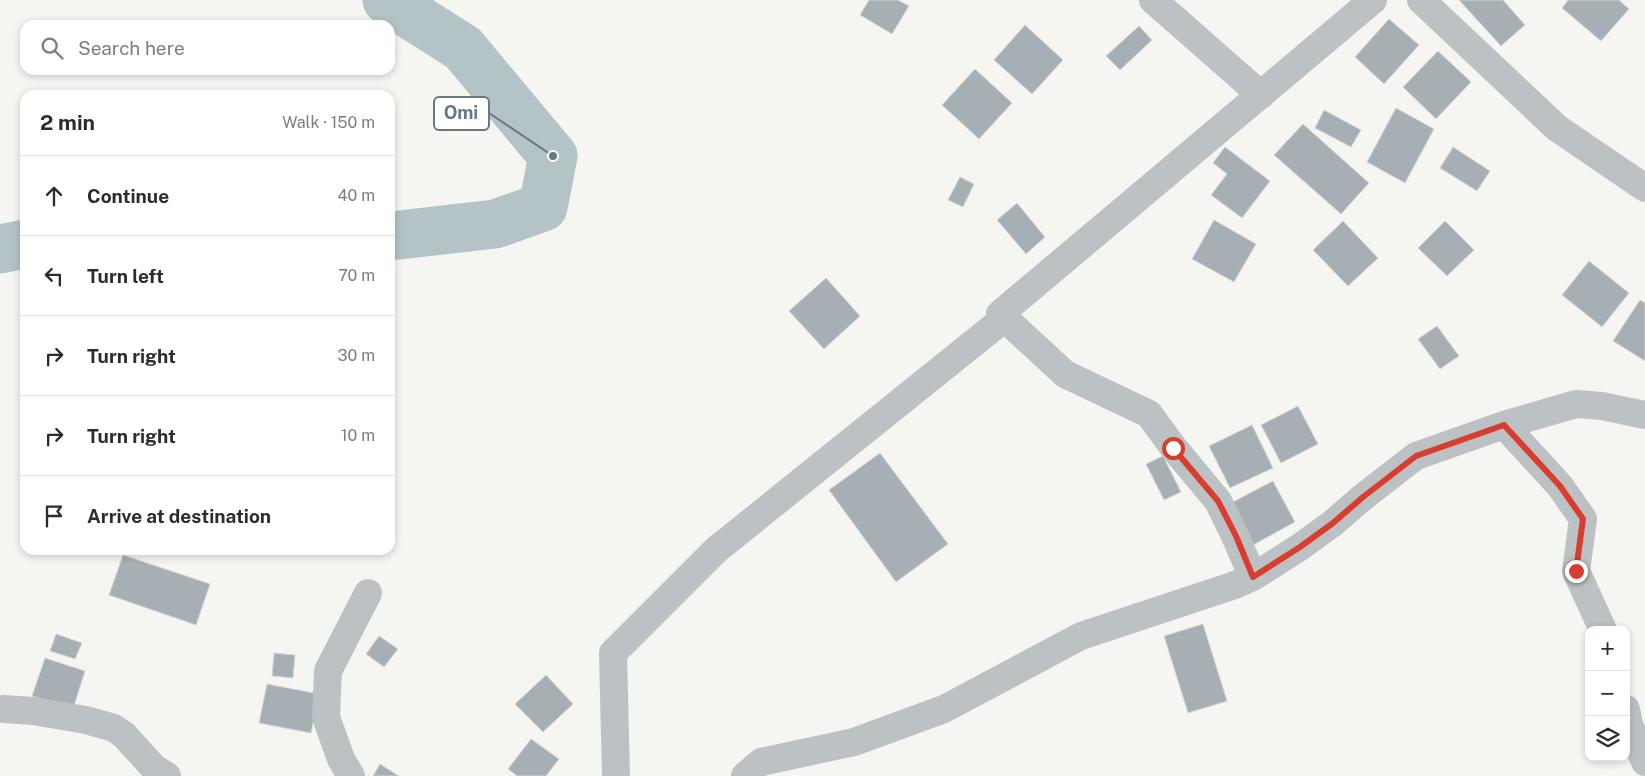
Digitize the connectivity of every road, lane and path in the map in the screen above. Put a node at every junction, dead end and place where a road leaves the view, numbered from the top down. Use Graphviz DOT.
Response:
graph roads {
  1 [pos="1153,0"];
  2 [pos="1373,0"];
  3 [pos="1421,0"];
  4 [pos="1261,95"];
  5 [pos="1645,188"];
  6 [pos="1000,314"];
  7 [pos="1645,415"];
  8 [pos="1504,425"];
  9 [pos="1253,577"];
  10 [pos="368,592"];
  11 [pos="1600,626"];
  12 [pos="4,708"];
  13 [pos="1627,716"];
  14 [pos="1645,762"];
  15 [pos="167,776"];
  16 [pos="351,776"];
  17 [pos="616,776"];
  18 [pos="745,776"];
  1 -- 4 [label="street"];
  2 -- 4 [label="street"];
  3 -- 5 [label="street"];
  4 -- 6 [label="street"];
  6 -- 9 [label="street"];
  6 -- 17 [label="street"];
  7 -- 8 [label="street"];
  8 -- 9 [label="street"];
  8 -- 11 [label="street"];
  9 -- 18 [label="street"];
  10 -- 16 [label="street"];
  12 -- 15 [label="street"];
  13 -- 14 [label="street"];
}
